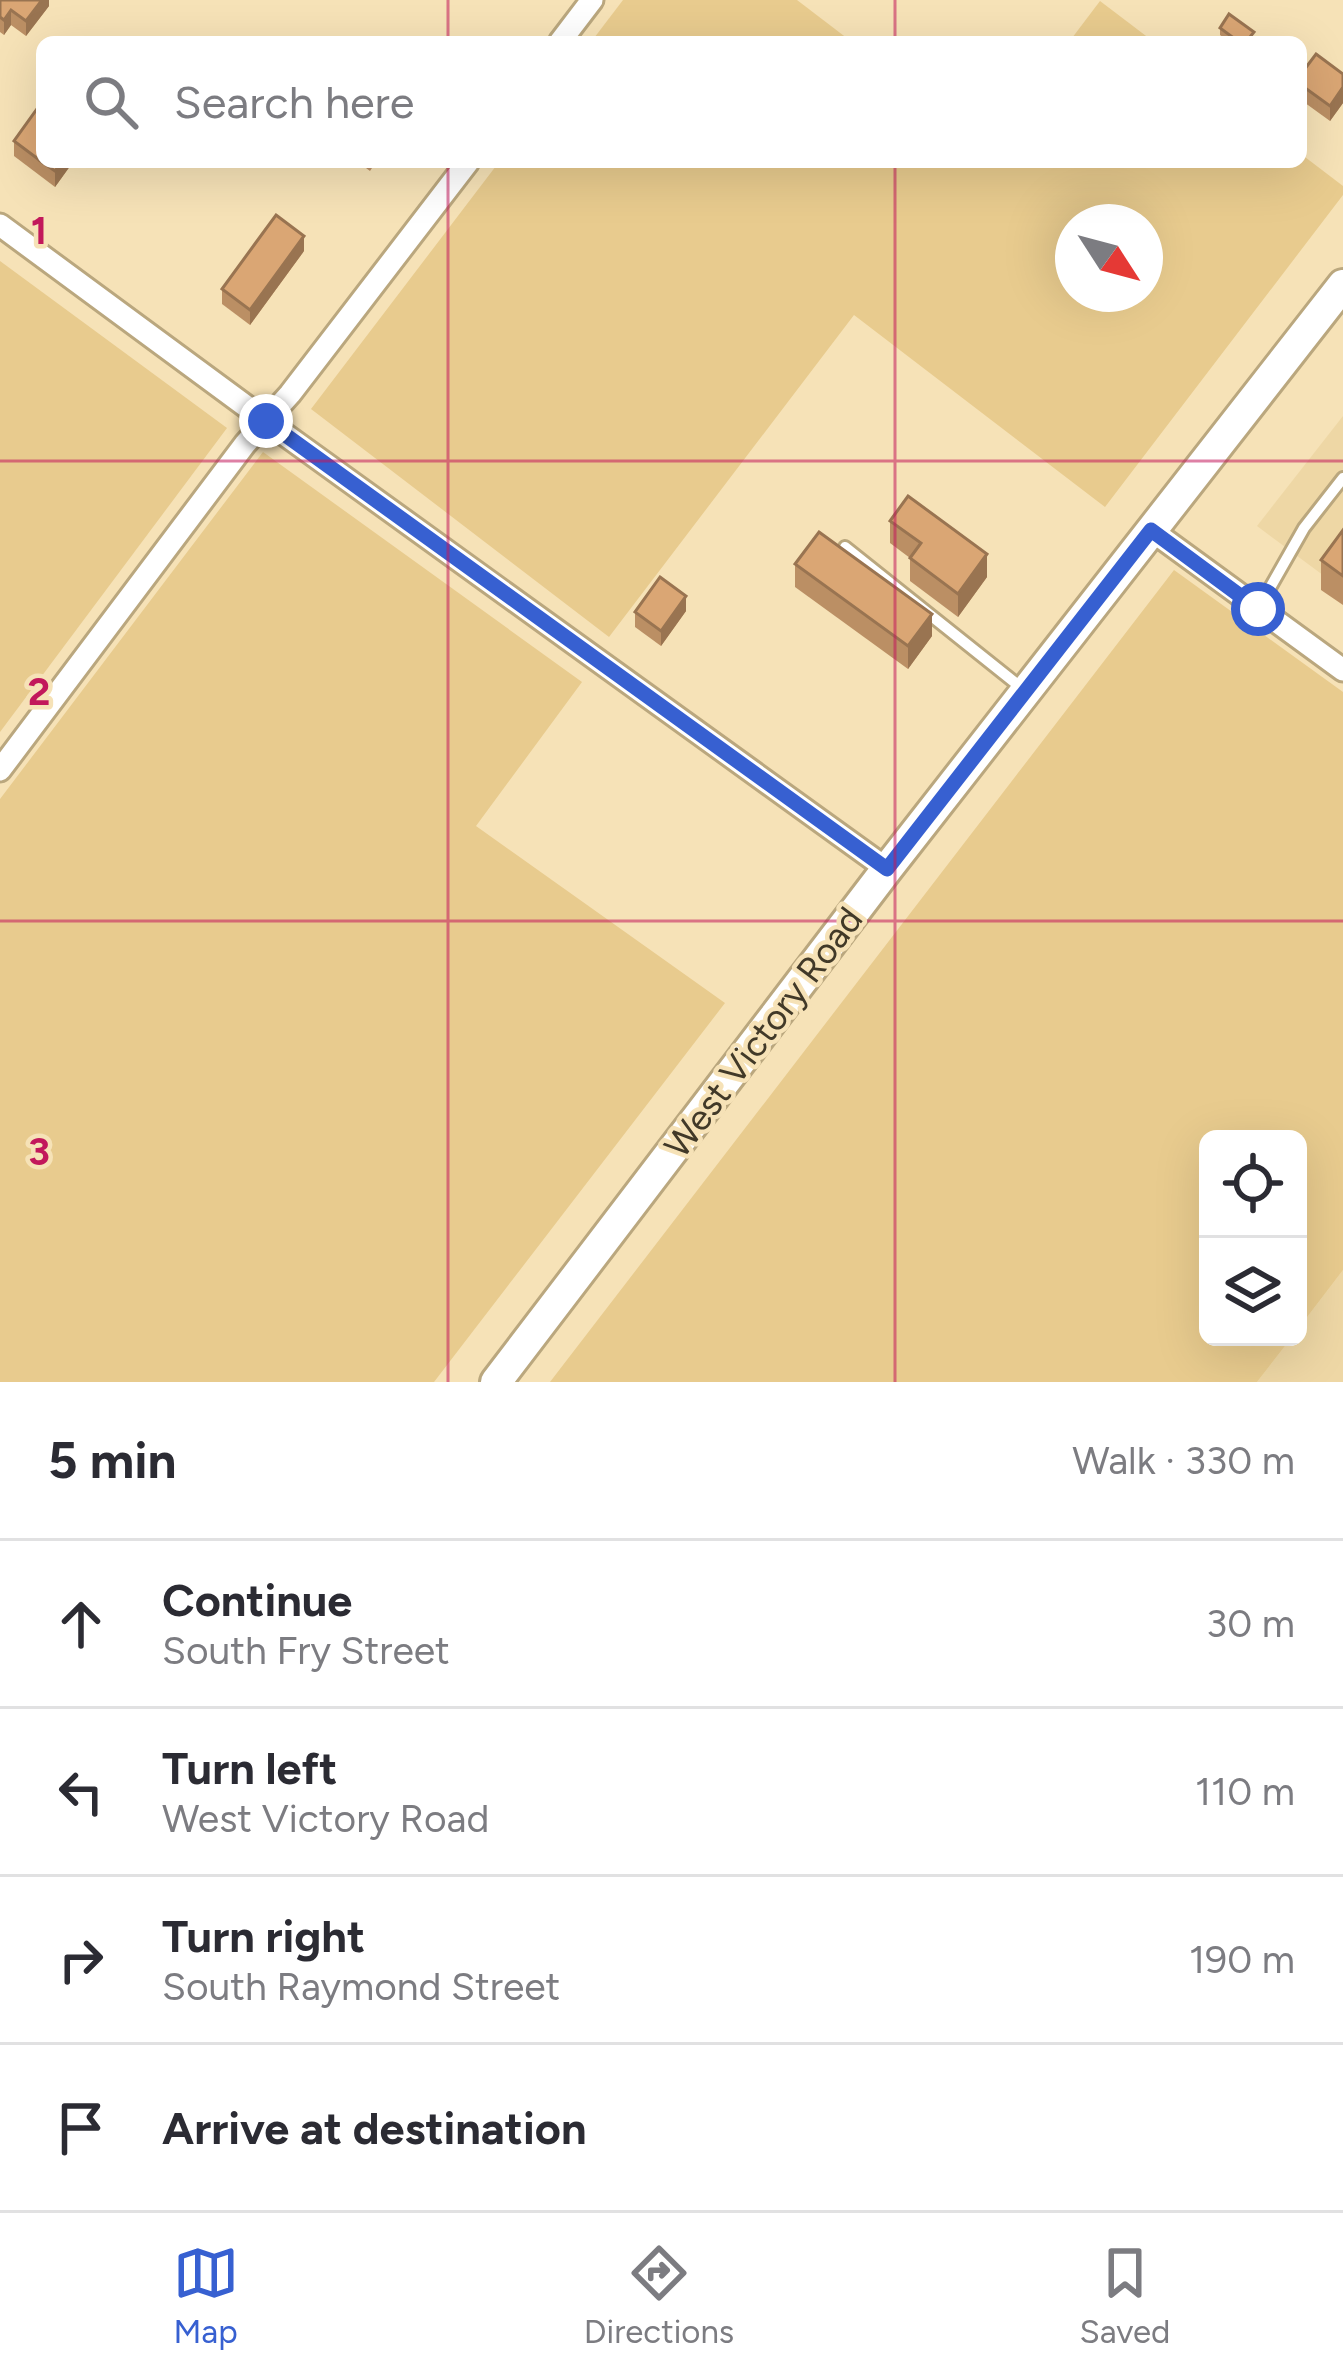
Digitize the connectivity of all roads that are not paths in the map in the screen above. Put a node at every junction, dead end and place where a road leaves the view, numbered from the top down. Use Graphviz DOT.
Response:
graph roads {
  1 [pos="592,0"];
  2 [pos="565,36"];
  3 [pos="463,168"];
  4 [pos="0,225"];
  5 [pos="1343,285"];
  6 [pos="266,421"];
  7 [pos="1343,478"];
  8 [pos="1151,530"];
  9 [pos="845,547"];
  10 [pos="1258,609"];
  11 [pos="1343,670"];
  12 [pos="1026,691"];
  13 [pos="0,770"];
  14 [pos="887,869"];
  15 [pos="496,1382"];
  1 -- 2 [label="street"];
  3 -- 6 [label="street"];
  4 -- 6 [label="street"];
  5 -- 8 [label="main road, West Victory Road"];
  6 -- 13 [label="street"];
  6 -- 14 [label="street"];
  7 -- 10 [label="lane"];
  8 -- 10 [label="street"];
  8 -- 12 [label="main road, West Victory Road"];
  9 -- 12 [label="lane"];
  10 -- 11 [label="street"];
  12 -- 14 [label="main road, West Victory Road"];
  14 -- 15 [label="main road, West Victory Road"];
}
